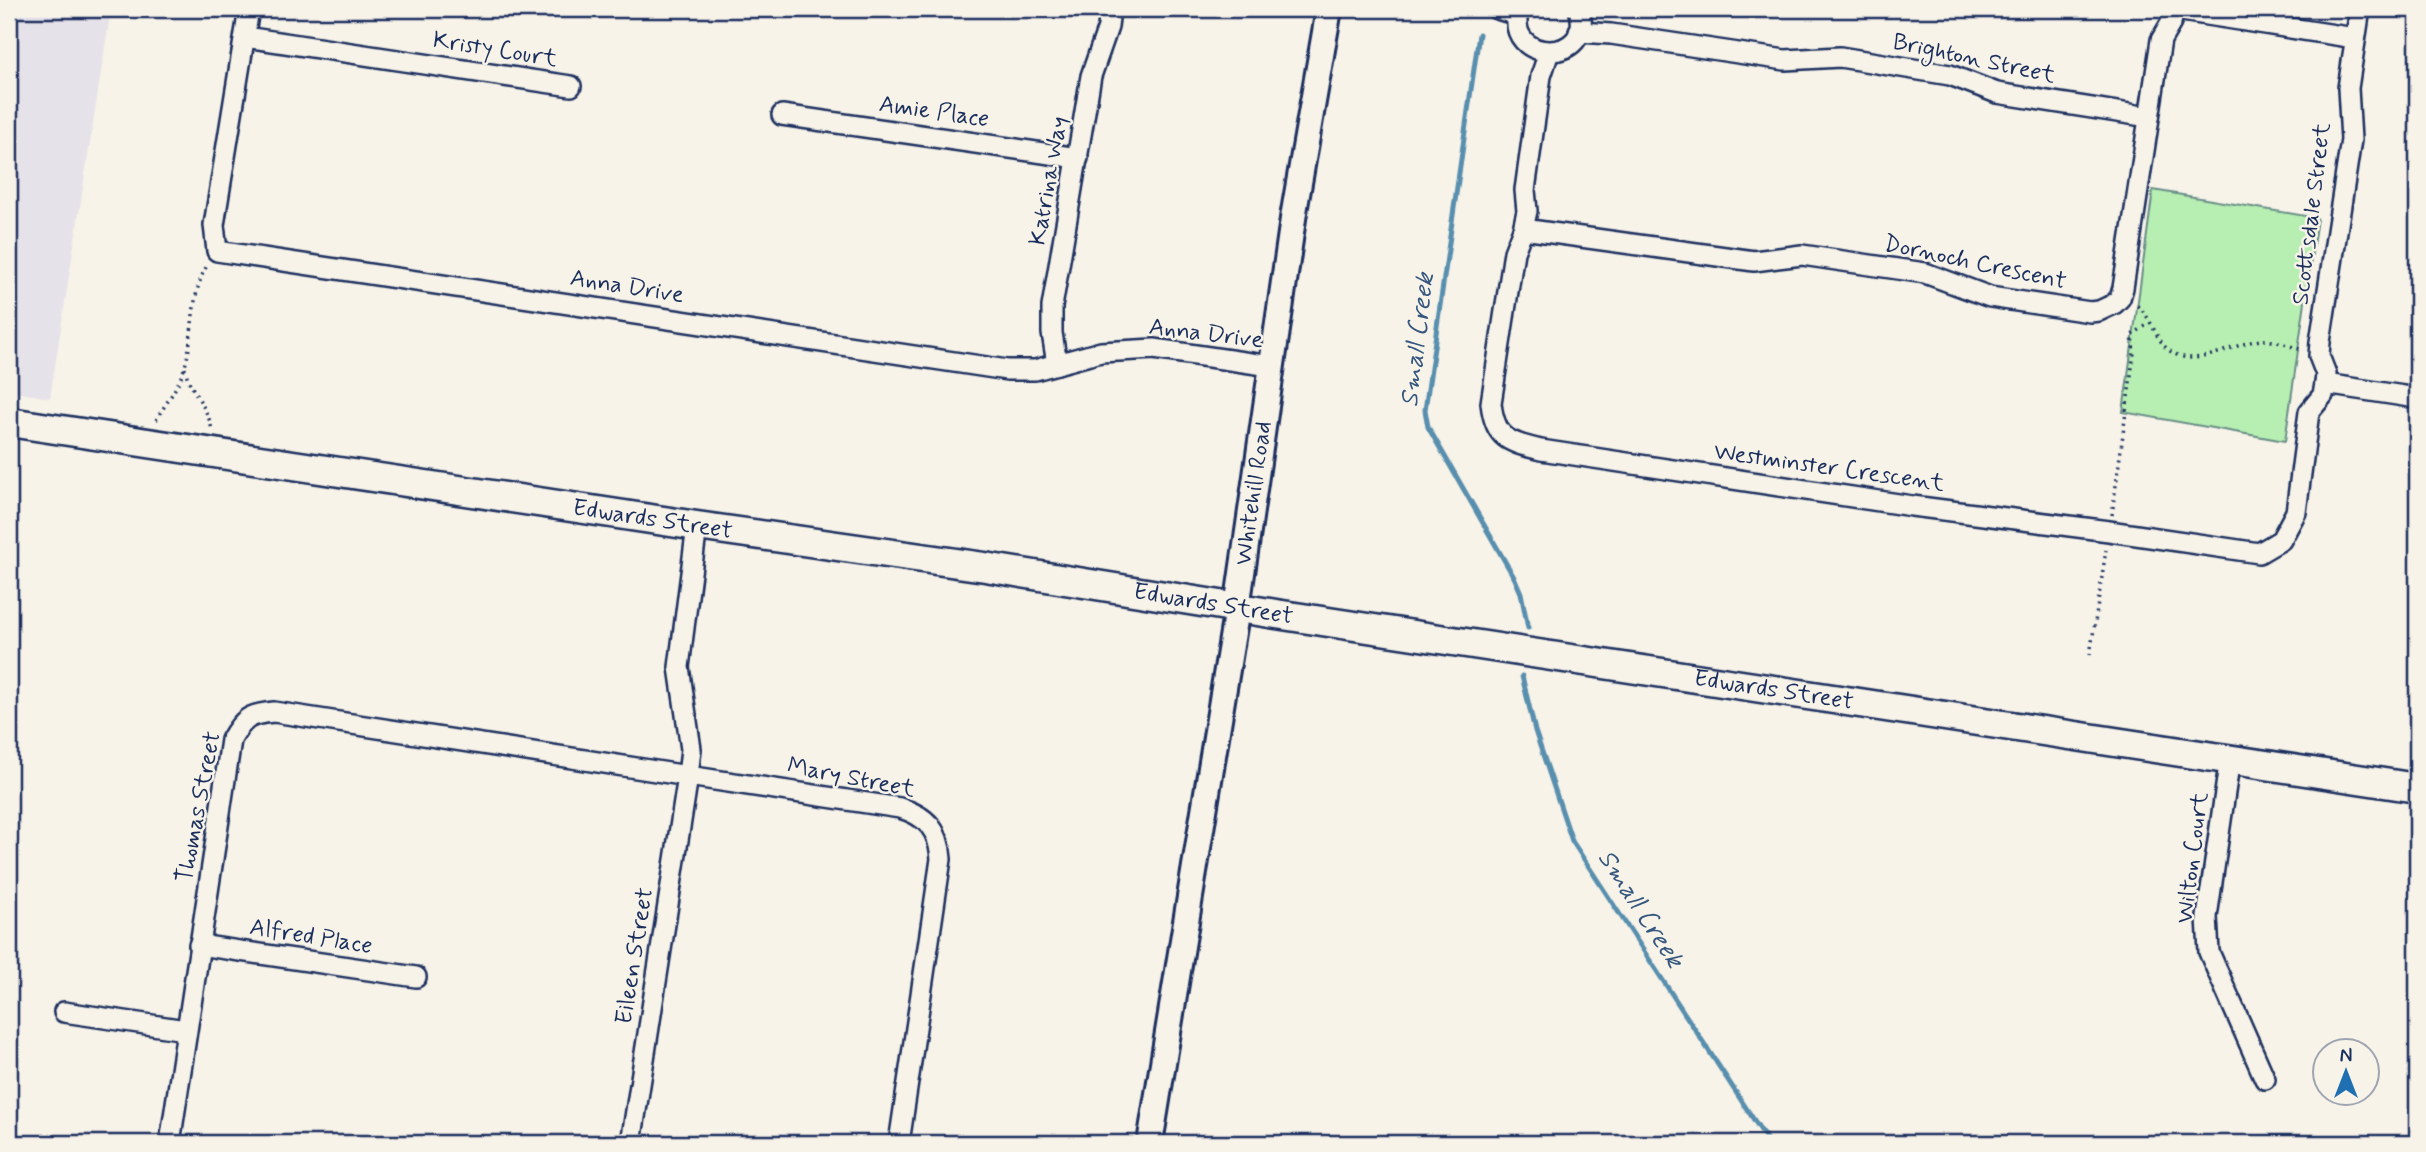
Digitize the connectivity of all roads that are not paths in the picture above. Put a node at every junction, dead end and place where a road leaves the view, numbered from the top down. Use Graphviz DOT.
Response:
graph roads {
  1 [pos="250,9"];
  2 [pos="1110,9"];
  3 [pos="1329,9"];
  4 [pos="1497,9"];
  5 [pos="1579,9"];
  6 [pos="2360,9"];
  7 [pos="2175,10"];
  8 [pos="1518,12"];
  9 [pos="1579,32"];
  10 [pos="245,37"];
  11 [pos="2356,38"];
  12 [pos="1549,52"];
  13 [pos="571,86"];
  14 [pos="782,115"];
  15 [pos="2149,117"];
  16 [pos="1078,158"];
  17 [pos="1523,229"];
  18 [pos="1057,364"];
  19 [pos="1271,366"];
  20 [pos="2325,384"];
  21 [pos="2417,398"];
  22 [pos="9,422"];
  23 [pos="697,526"];
  24 [pos="1237,608"];
  25 [pos="2230,758"];
  26 [pos="688,776"];
  27 [pos="2417,788"];
  28 [pos="199,944"];
  29 [pos="416,977"];
  30 [pos="64,1012"];
  31 [pos="186,1030"];
  32 [pos="2264,1079"];
  33 [pos="170,1143"];
  34 [pos="631,1143"];
  35 [pos="899,1143"];
  36 [pos="1150,1143"];
  1 -- 10 [label="street"];
  2 -- 16 [label="street, Katrina Way"];
  3 -- 19 [label="street, Whitehill Road"];
  4 -- 8 [label="street"];
  5 -- 9 [label="street"];
  6 -- 11 [label="street, Scottsdale Street"];
  7 -- 11 [label="street"];
  7 -- 15 [label="street, Dornoch Crescent"];
  8 -- 12 [label="street"];
  9 -- 12 [label="street"];
  9 -- 15 [label="street, Brighton Street"];
  10 -- 13 [label="street, Kristy Court"];
  10 -- 18 [label="street, Anna Drive"];
  11 -- 20 [label="street, Scottsdale Street"];
  12 -- 17 [label="street, Westminster Crescent"];
  14 -- 16 [label="street, Amie Place"];
  15 -- 17 [label="street, Dornoch Crescent"];
  16 -- 18 [label="street, Katrina Way"];
  17 -- 20 [label="street, Westminster Crescent"];
  18 -- 19 [label="street, Anna Drive"];
  19 -- 24 [label="street, Whitehill Road"];
  20 -- 21 [label="street"];
  22 -- 23 [label="main road, Edwards Street"];
  23 -- 24 [label="main road, Edwards Street"];
  23 -- 26 [label="street"];
  24 -- 25 [label="main road, Edwards Street"];
  24 -- 36 [label="street, Whitehill Road"];
  25 -- 27 [label="main road, Edwards Street"];
  25 -- 32 [label="street, Wilton Court"];
  26 -- 28 [label="street, Thomas Street"];
  26 -- 34 [label="street, Eileen Street"];
  26 -- 35 [label="street, Mary Street"];
  28 -- 29 [label="street, Alfred Place"];
  28 -- 31 [label="street, Thomas Street"];
  30 -- 31 [label="street"];
  31 -- 33 [label="street, Thomas Street"];
}
